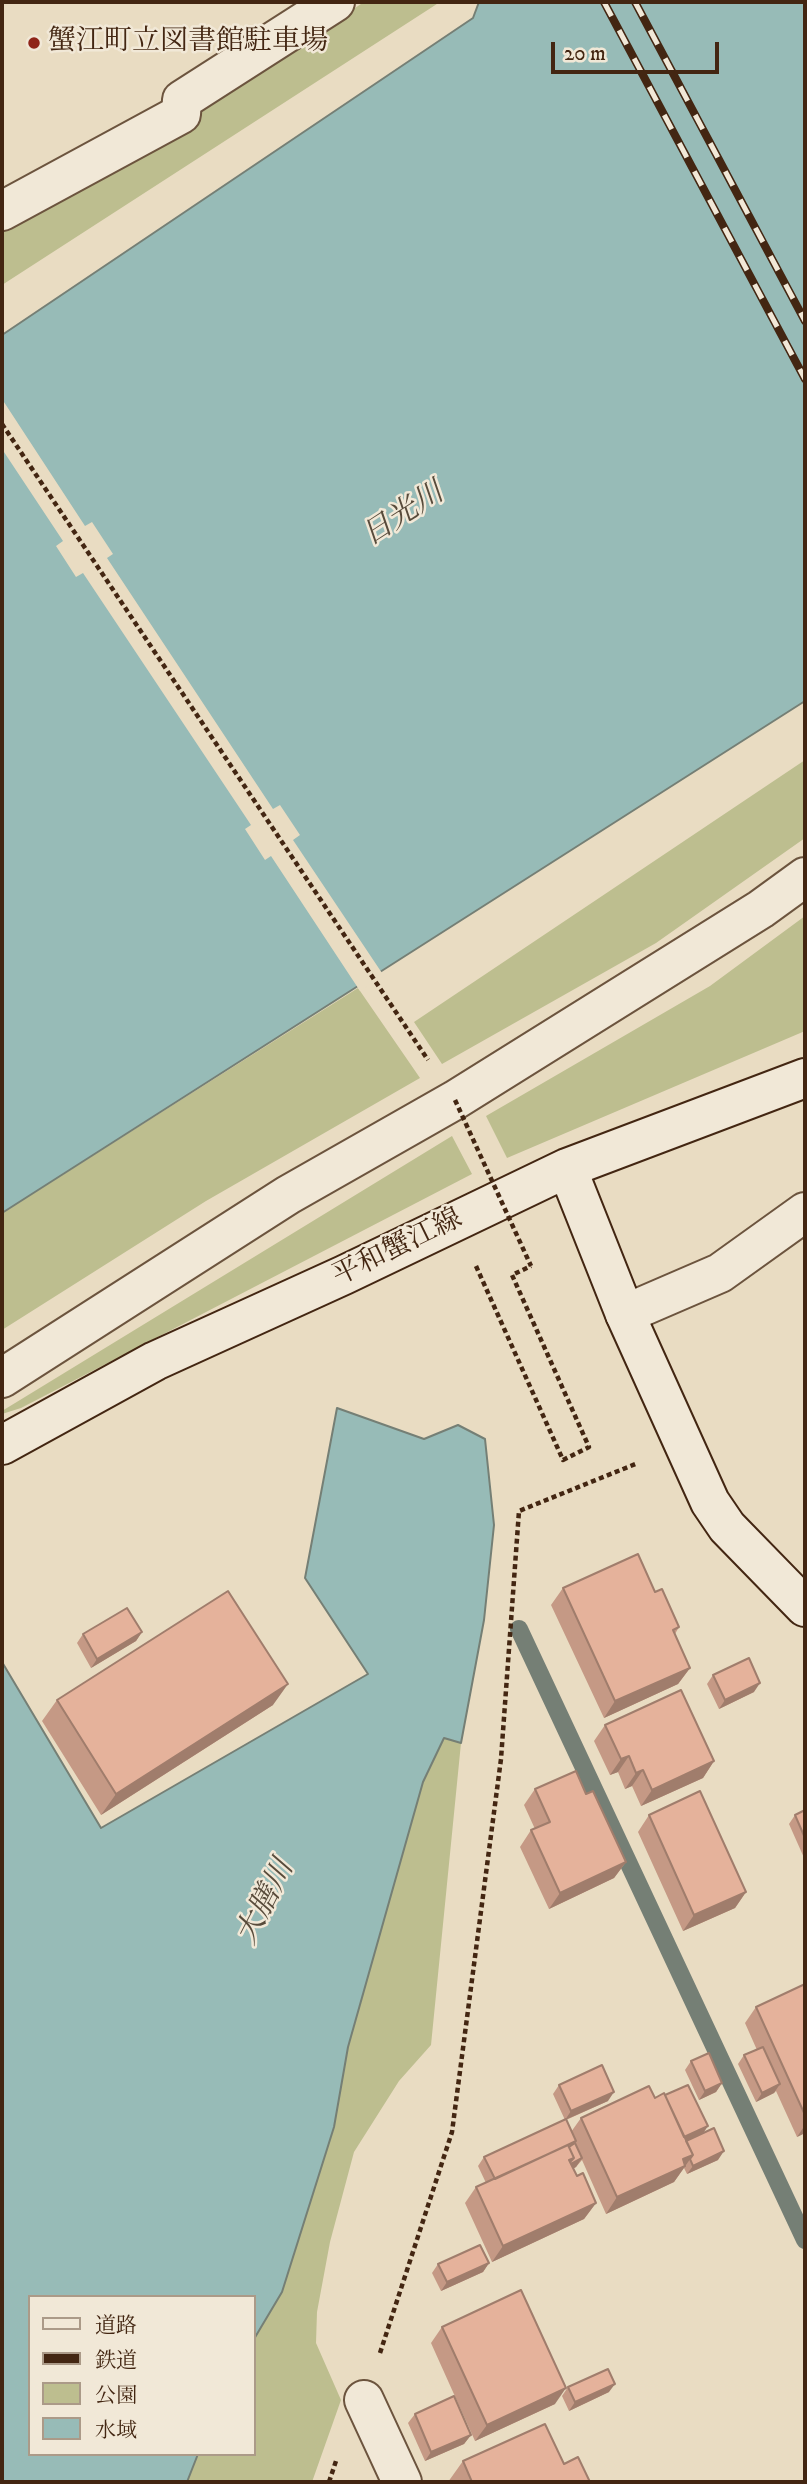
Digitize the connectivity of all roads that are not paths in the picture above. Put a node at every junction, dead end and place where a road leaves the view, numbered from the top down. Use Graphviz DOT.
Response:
graph roads {
  1 [pos="335,2"];
  2 [pos="2,211"];
  3 [pos="805,877"];
  4 [pos="805,1078"];
  5 [pos="567,1168"];
  6 [pos="805,1212"];
  7 [pos="625,1314"];
  8 [pos="2,1378"];
  9 [pos="2,1446"];
  10 [pos="805,1607"];
  11 [pos="364,2400"];
  12 [pos="402,2482"];
  1 -- 2 [label="street"];
  3 -- 8 [label="street"];
  4 -- 5 [label="street, 平和蟹江線"];
  5 -- 7 [label="street"];
  5 -- 9 [label="street, 平和蟹江線"];
  6 -- 7 [label="street"];
  7 -- 10 [label="street"];
  11 -- 12 [label="street"];
}
